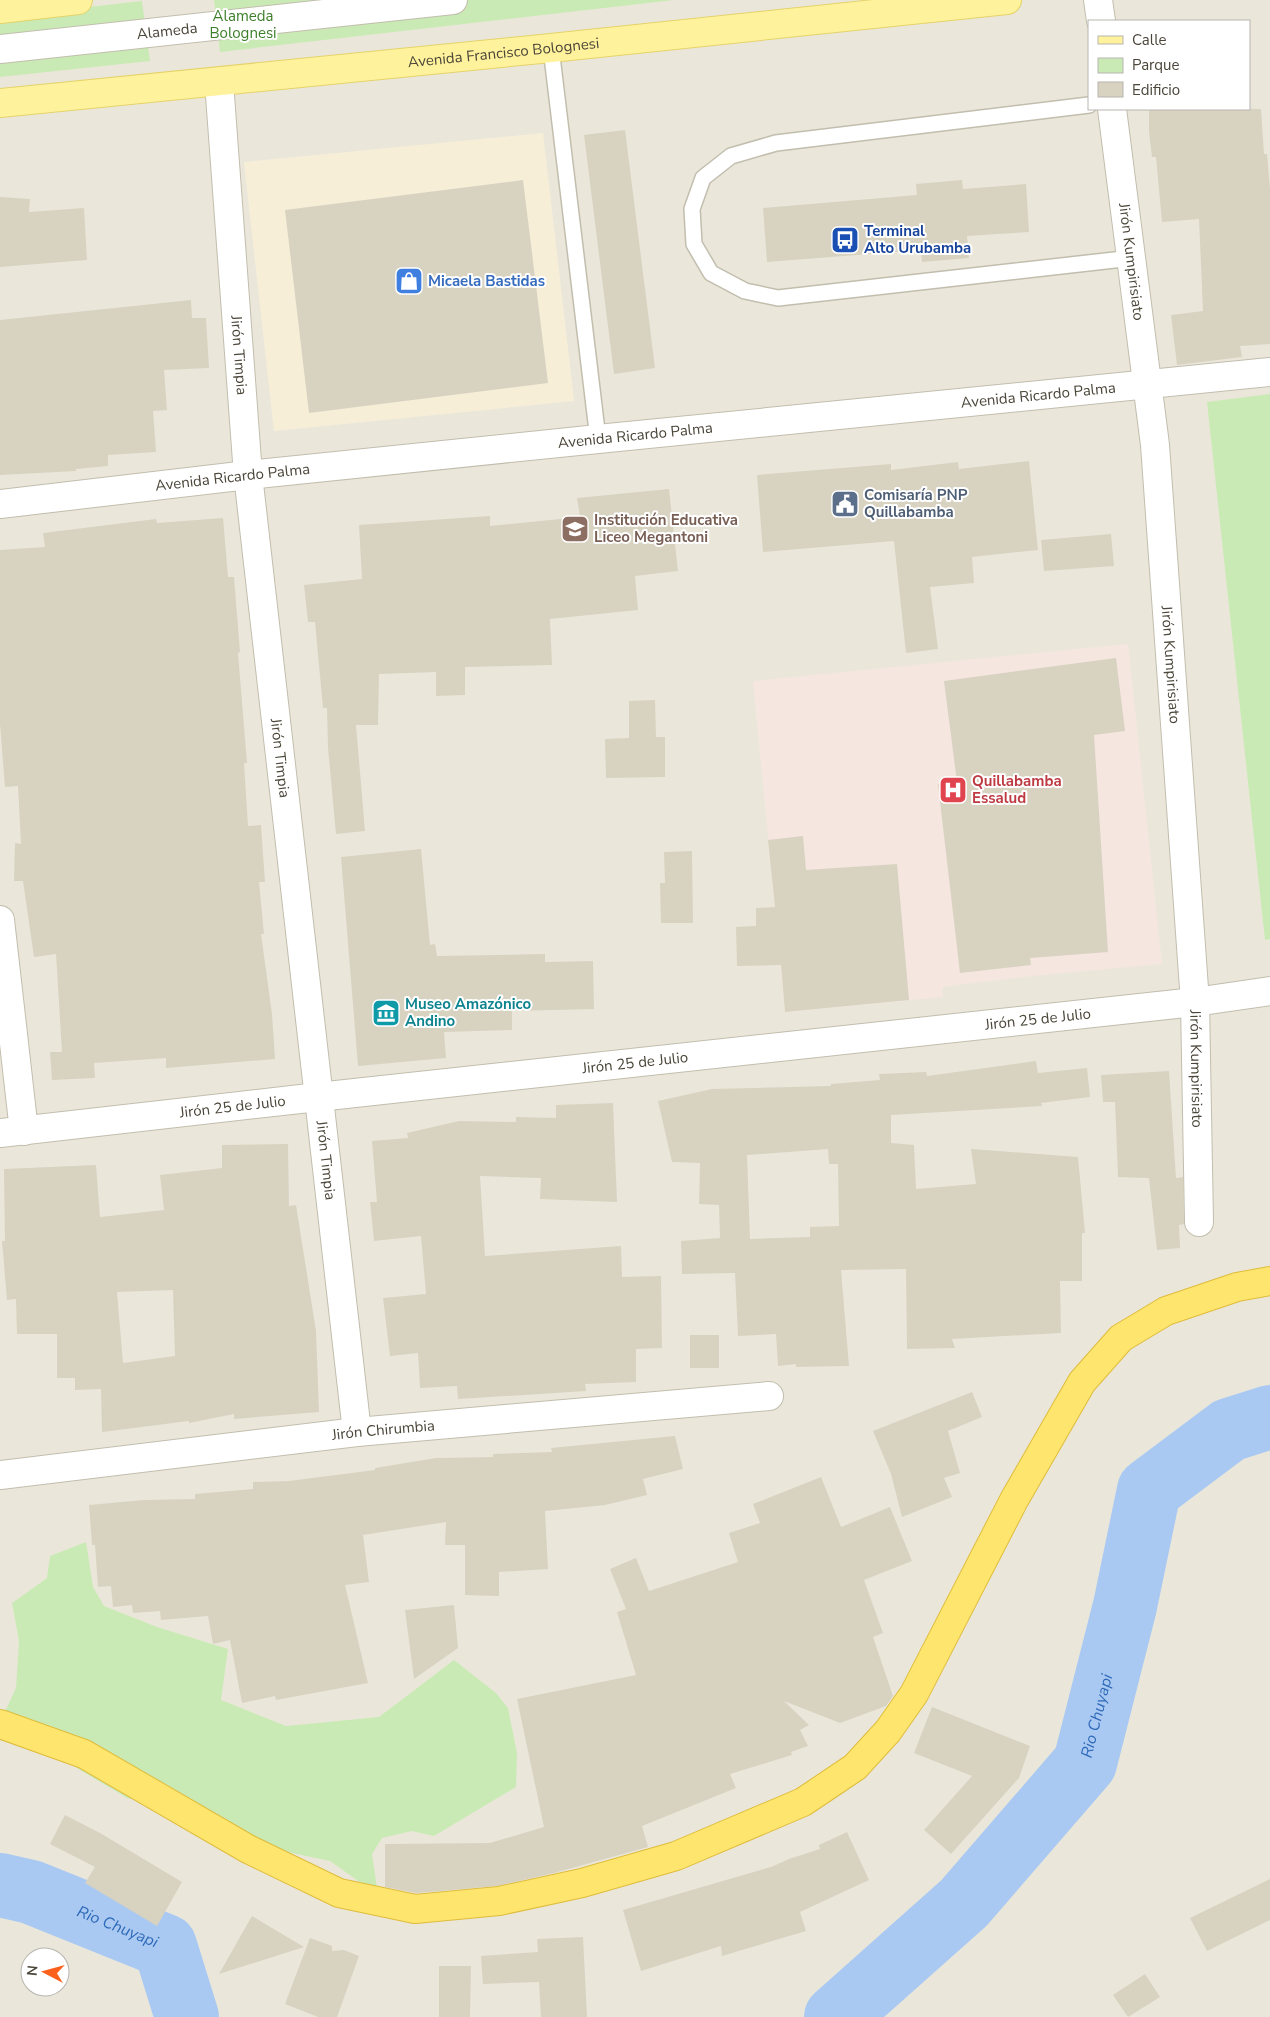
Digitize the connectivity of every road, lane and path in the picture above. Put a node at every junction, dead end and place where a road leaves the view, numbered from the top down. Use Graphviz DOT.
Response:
graph roads {
  1 [pos="78,0"];
  2 [pos="454,0"];
  3 [pos="1008,0"];
  4 [pos="1098,0"];
  5 [pos="0,9"];
  6 [pos="1101,20"];
  7 [pos="551,48"];
  8 [pos="0,49"];
  9 [pos="219,82"];
  10 [pos="0,103"];
  11 [pos="1088,105"];
  12 [pos="1112,110"];
  13 [pos="1132,258"];
  14 [pos="1270,372"];
  15 [pos="1148,385"];
  16 [pos="598,439"];
  17 [pos="248,475"];
  18 [pos="0,504"];
  19 [pos="0,920"];
  20 [pos="1270,991"];
  21 [pos="1195,1002"];
  22 [pos="318,1097"];
  23 [pos="12,1132"];
  24 [pos="1199,1222"];
  25 [pos="1270,1281"];
  26 [pos="769,1396"];
  27 [pos="357,1432"];
  28 [pos="0,1475"];
  29 [pos="0,1724"];
  1 -- 5 [label="main road"];
  2 -- 8 [label="street, Alameda"];
  3 -- 7 [label="main road, Avenida Francisco Bolognesi"];
  4 -- 6 [label="street"];
  7 -- 9 [label="main road, Avenida Francisco Bolognesi"];
  7 -- 16 [label="lane"];
  9 -- 10 [label="main road, Avenida Francisco Bolognesi"];
  9 -- 17 [label="street, Jirón Timpia"];
  11 -- 13 [label="lane"];
  12 -- 13 [label="street, Jirón Kumpirisiato"];
  13 -- 15 [label="street, Jirón Kumpirisiato"];
  14 -- 15 [label="street, Avenida Ricardo Palma"];
  15 -- 16 [label="street, Avenida Ricardo Palma"];
  15 -- 21 [label="street, Jirón Kumpirisiato"];
  16 -- 17 [label="street, Avenida Ricardo Palma"];
  17 -- 18 [label="street, Avenida Ricardo Palma"];
  17 -- 22 [label="street, Jirón Timpia"];
  19 -- 23 [label="street"];
  20 -- 21 [label="street, Jirón 25 de Julio"];
  21 -- 22 [label="street, Jirón 25 de Julio"];
  21 -- 24 [label="street, Jirón Kumpirisiato"];
  22 -- 23 [label="street, Jirón 25 de Julio"];
  22 -- 27 [label="street, Jirón Timpia"];
  25 -- 29 [label="highway"];
  26 -- 27 [label="street, Jirón Chirumbia"];
  27 -- 28 [label="street, Jirón Chirumbia"];
}
